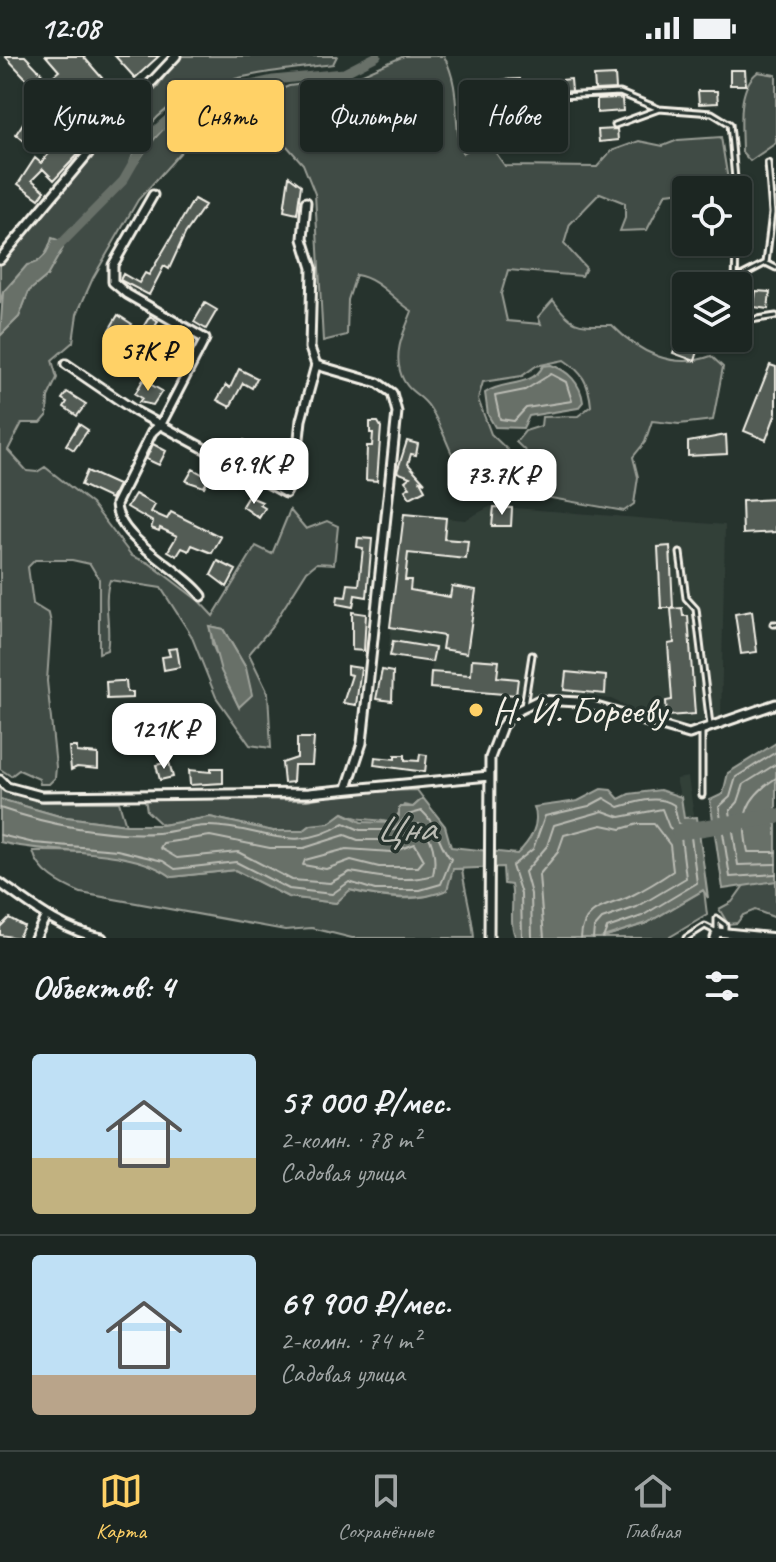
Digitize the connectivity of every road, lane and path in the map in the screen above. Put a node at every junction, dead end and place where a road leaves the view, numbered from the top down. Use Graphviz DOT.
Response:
graph roads {
  1 [pos="176,56"];
  2 [pos="568,96"];
  3 [pos="659,109"];
  4 [pos="615,125"];
  5 [pos="768,163"];
  6 [pos="735,176"];
  7 [pos="153,195"];
  8 [pos="306,202"];
  9 [pos="774,212"];
  10 [pos="0,259"];
  11 [pos="766,263"];
  12 [pos="776,268"];
  13 [pos="749,272"];
  14 [pos="776,316"];
  15 [pos="752,320"];
  16 [pos="66,364"];
  17 [pos="316,365"];
  18 [pos="161,424"];
  19 [pos="680,553"];
  20 [pos="202,596"];
  21 [pos="532,655"];
  22 [pos="776,704"];
  23 [pos="524,706"];
  24 [pos="706,730"];
  25 [pos="489,776"];
  26 [pos="0,780"];
  27 [pos="347,788"];
  28 [pos="702,795"];
  29 [pos="0,883"];
  30 [pos="46,916"];
  31 [pos="719,934"];
  32 [pos="35,938"];
  33 [pos="102,938"];
  34 [pos="489,938"];
  35 [pos="686,938"];
  36 [pos="776,938"];
  1 -- 10 [label="street"];
  2 -- 3 [label="lane"];
  3 -- 4 [label="lane"];
  3 -- 6 [label="lane"];
  5 -- 9 [label="lane"];
  7 -- 18 [label="street"];
  8 -- 17 [label="street"];
  9 -- 11 [label="lane"];
  11 -- 12 [label="lane"];
  11 -- 13 [label="lane"];
  14 -- 15 [label="lane"];
  16 -- 18 [label="street"];
  17 -- 18 [label="street"];
  17 -- 27 [label="street"];
  18 -- 20 [label="street"];
  19 -- 24 [label="lane"];
  21 -- 23 [label="lane"];
  22 -- 24 [label="street"];
  23 -- 24 [label="street"];
  23 -- 25 [label="street"];
  24 -- 28 [label="lane"];
  25 -- 27 [label="street"];
  25 -- 34 [label="street"];
  26 -- 27 [label="street"];
  29 -- 30 [label="street"];
  30 -- 32 [label="street"];
  30 -- 33 [label="street"];
  31 -- 35 [label="lane"];
  31 -- 36 [label="street"];
}
